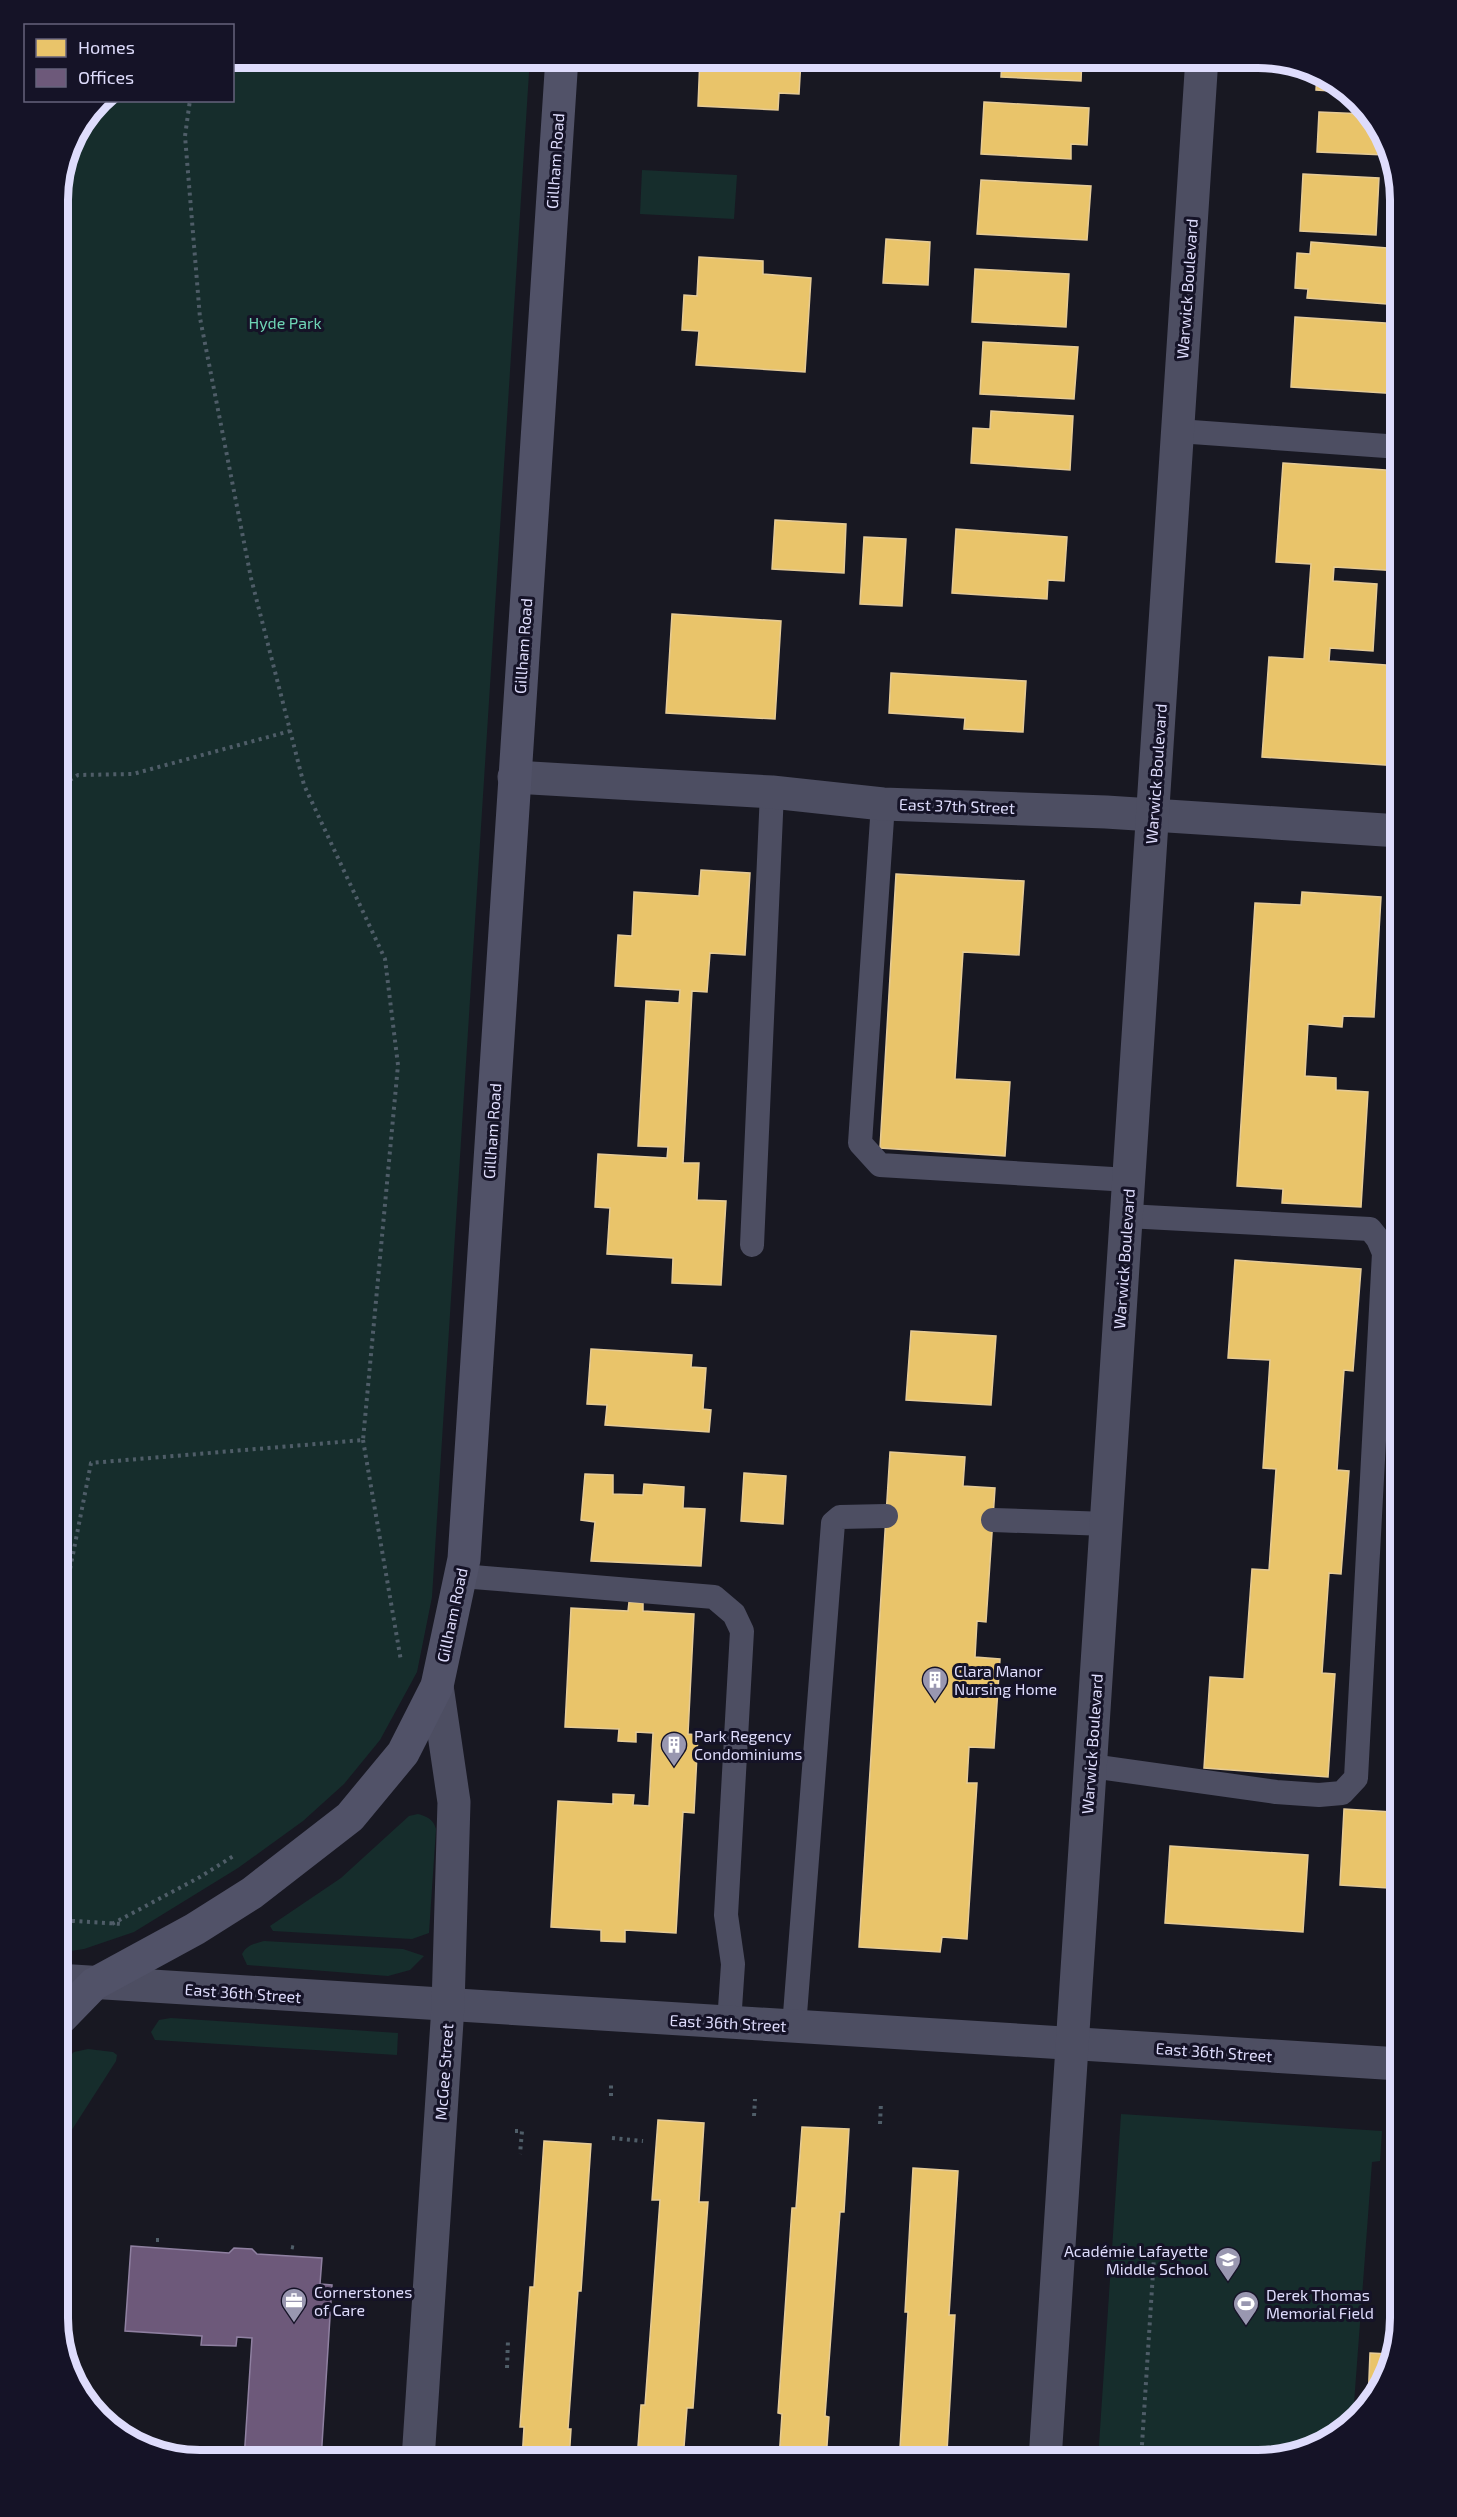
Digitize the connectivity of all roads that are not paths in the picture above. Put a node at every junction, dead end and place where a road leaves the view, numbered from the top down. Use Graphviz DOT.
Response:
graph roads {
  1 [pos="561,67"];
  2 [pos="1201,68"];
  3 [pos="1178,431"];
  4 [pos="1390,446"];
  5 [pos="514,777"];
  6 [pos="772,792"];
  7 [pos="884,804"];
  8 [pos="1153,815"];
  9 [pos="1390,830"];
  10 [pos="1129,1180"];
  11 [pos="1127,1216"];
  12 [pos="752,1245"];
  13 [pos="886,1516"];
  14 [pos="993,1520"];
  15 [pos="1107,1524"];
  16 [pos="461,1576"];
  17 [pos="437,1686"];
  18 [pos="1091,1766"];
  19 [pos="67,1981"];
  20 [pos="94,1984"];
  21 [pos="448,2006"];
  22 [pos="67,2012"];
  23 [pos="729,2023"];
  24 [pos="794,2026"];
  25 [pos="1072,2043"];
  26 [pos="1390,2063"];
  27 [pos="419,2449"];
  28 [pos="1046,2450"];
  1 -- 5 [label="main road, Gillham Road"];
  2 -- 3 [label="street, Warwick Boulevard"];
  3 -- 4 [label="lane"];
  3 -- 8 [label="street, Warwick Boulevard"];
  5 -- 6 [label="street, East 37th Street"];
  5 -- 16 [label="main road, Gillham Road"];
  6 -- 7 [label="street, East 37th Street"];
  6 -- 12 [label="lane"];
  7 -- 8 [label="street, East 37th Street"];
  7 -- 10 [label="lane"];
  8 -- 9 [label="street, East 37th Street"];
  8 -- 10 [label="street, Warwick Boulevard"];
  10 -- 11 [label="street, Warwick Boulevard"];
  11 -- 15 [label="street, Warwick Boulevard"];
  11 -- 18 [label="lane"];
  13 -- 24 [label="lane"];
  14 -- 15 [label="lane"];
  15 -- 18 [label="street, Warwick Boulevard"];
  16 -- 17 [label="main road, Gillham Road"];
  16 -- 23 [label="lane"];
  17 -- 20 [label="main road, Gillham Road"];
  17 -- 21 [label="street, McGee Street"];
  18 -- 25 [label="street, Warwick Boulevard"];
  19 -- 20 [label="street, East 36th Street"];
  20 -- 21 [label="street, East 36th Street"];
  20 -- 22 [label="main road, Gillham Road"];
  21 -- 23 [label="street, East 36th Street"];
  21 -- 27 [label="street, McGee Street"];
  23 -- 24 [label="street, East 36th Street"];
  24 -- 25 [label="street, East 36th Street"];
  25 -- 26 [label="street, East 36th Street"];
  25 -- 28 [label="street, Warwick Boulevard"];
}
